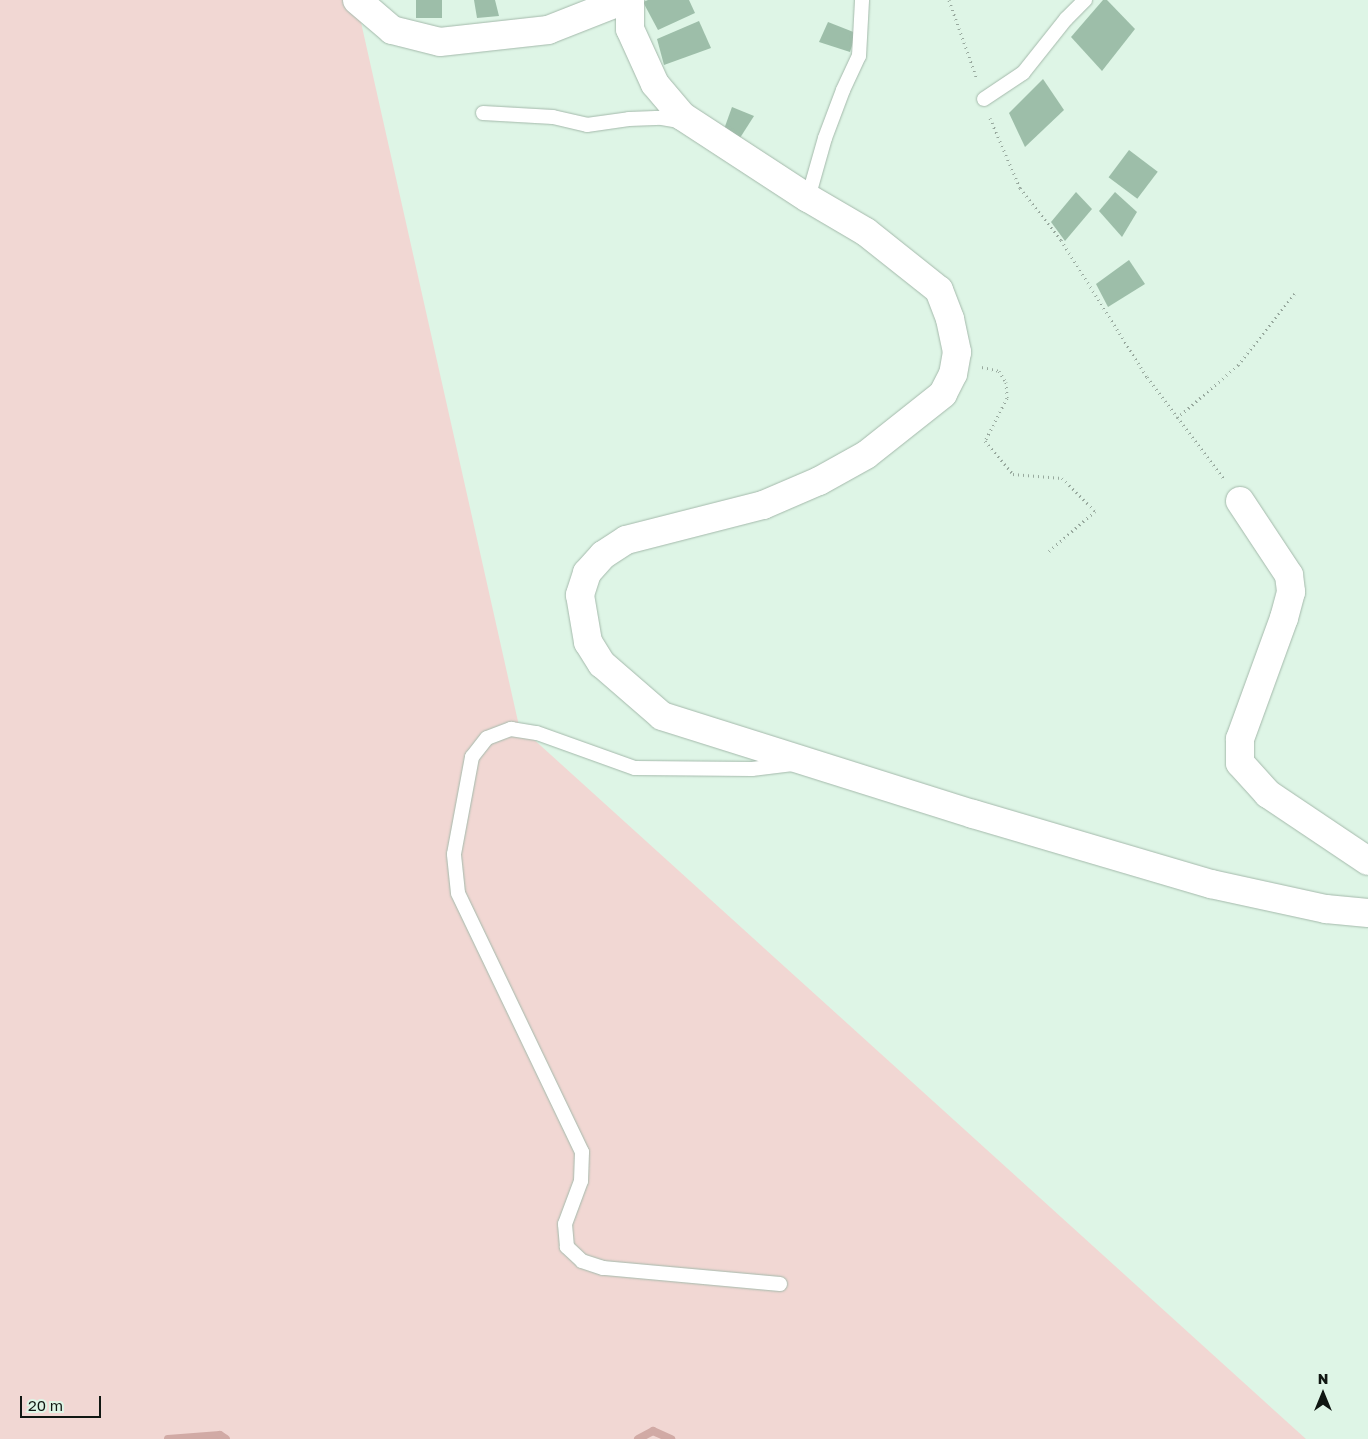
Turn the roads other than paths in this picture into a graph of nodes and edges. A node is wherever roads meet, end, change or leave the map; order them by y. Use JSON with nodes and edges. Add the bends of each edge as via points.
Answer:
{"nodes":[{"id":1,"x":357,"y":0,"type":"edge"},
{"id":2,"x":624,"y":0,"type":"edge"},
{"id":3,"x":630,"y":0,"type":"edge"},
{"id":4,"x":862,"y":0,"type":"edge"},
{"id":5,"x":1085,"y":0,"type":"edge"},
{"id":6,"x":984,"y":98,"type":"road end"},
{"id":7,"x":484,"y":113,"type":"dead end"},
{"id":8,"x":692,"y":123,"type":"junction"},
{"id":9,"x":808,"y":198,"type":"junction"},
{"id":10,"x":1240,"y":501,"type":"road end"},
{"id":11,"x":811,"y":762,"type":"junction"},
{"id":12,"x":1368,"y":861,"type":"edge"},
{"id":13,"x":1368,"y":913,"type":"edge"},
{"id":14,"x":780,"y":1284,"type":"dead end"}],
"edges":[{"from":1,"to":2,"type":"street","via":[[392,30],[440,42],[548,30]]},
{"from":3,"to":8,"type":"street","via":[[630,29],[655,84]]},
{"from":4,"to":9,"type":"lane","via":[[859,56],[825,138]]},
{"from":5,"to":6,"type":"lane","via":[[1023,73]]},
{"from":7,"to":8,"type":"lane","via":[[554,117],[587,124],[662,118]]},
{"from":8,"to":9,"type":"street"},
{"from":9,"to":11,"type":"street","via":[[866,232],[939,290],[957,352],[954,374],[943,394],[866,455],[819,481],[763,505],[626,540],[603,555],[587,573],[580,595],[588,642],[602,664],[662,716]]},
{"from":10,"to":12,"type":"street","via":[[1289,575],[1291,592],[1240,739],[1240,763],[1268,794]]},
{"from":11,"to":13,"type":"street","via":[[1211,884],[1326,909]]},
{"from":11,"to":14,"type":"lane","via":[[752,769],[635,768],[537,733],[511,729],[487,738],[472,757],[454,854],[458,894],[582,1152],[581,1181],[565,1224],[567,1247],[582,1261],[603,1268]]}]}
